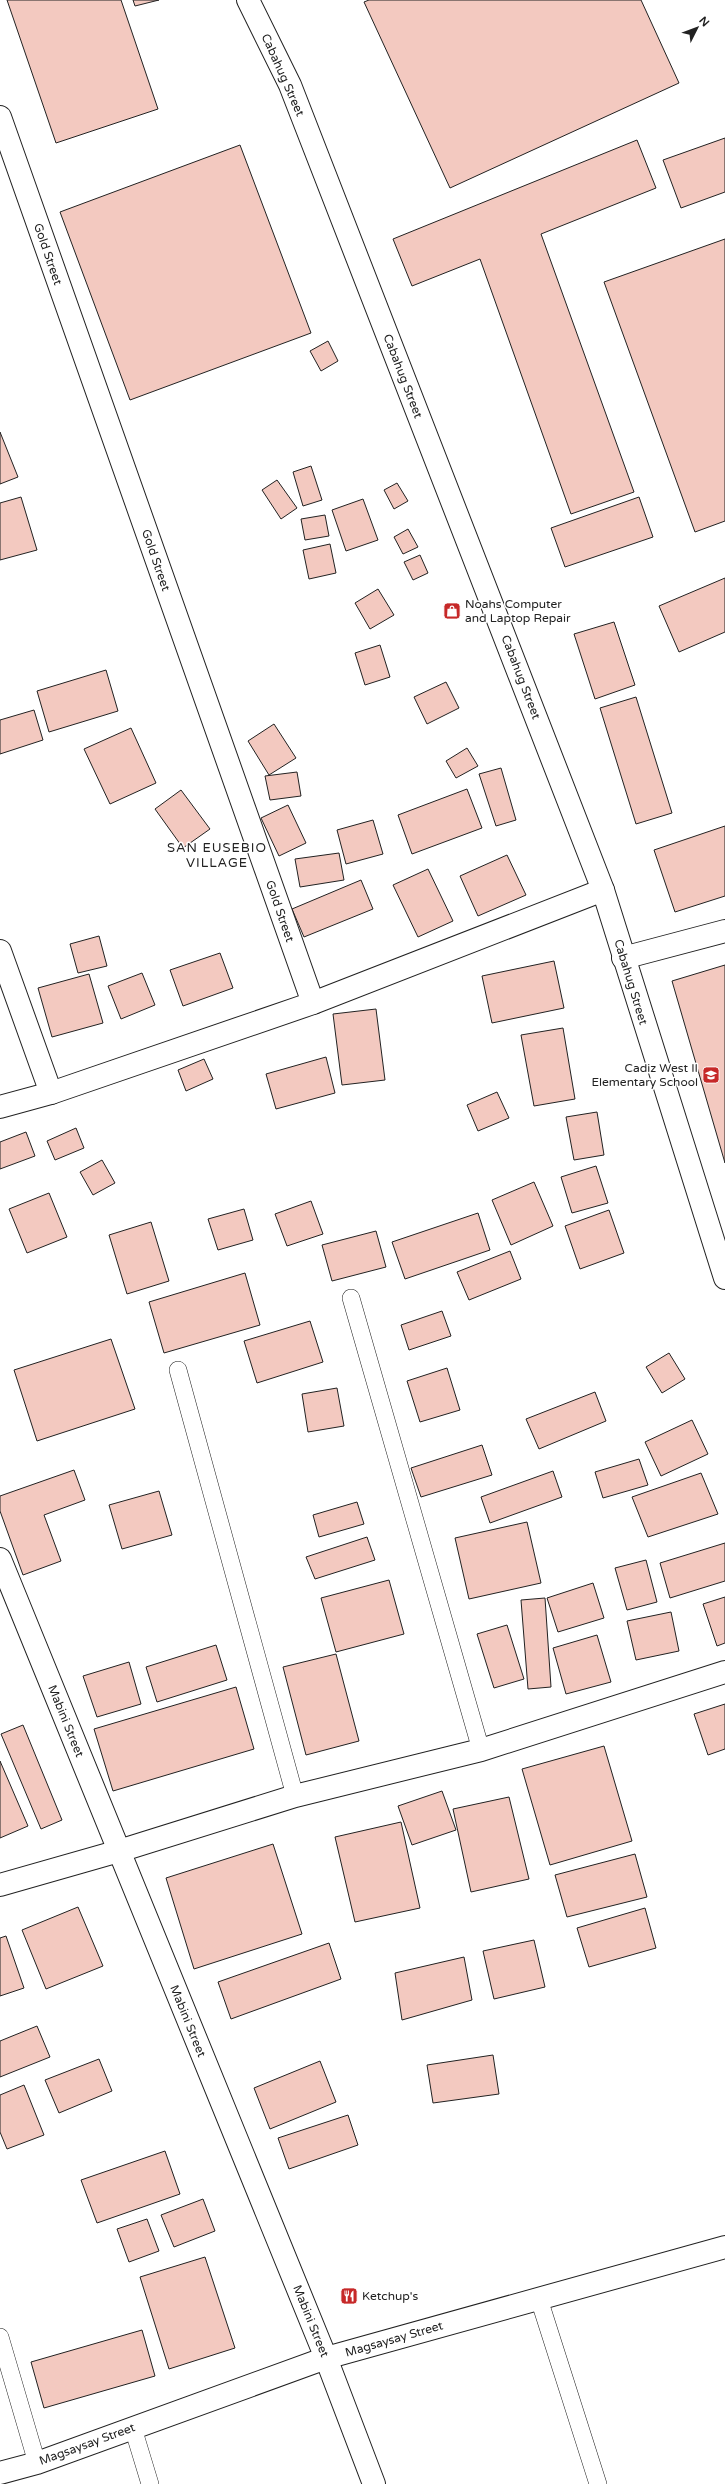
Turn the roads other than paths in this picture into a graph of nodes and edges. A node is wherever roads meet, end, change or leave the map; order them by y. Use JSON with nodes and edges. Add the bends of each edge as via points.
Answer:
{"nodes":[{"id":1,"x":248,"y":0,"type":"edge"},
{"id":2,"x":0,"y":117,"type":"edge"},
{"id":3,"x":603,"y":890,"type":"junction"},
{"id":4,"x":725,"y":931,"type":"edge"},
{"id":5,"x":0,"y":951,"type":"edge"},
{"id":6,"x":623,"y":958,"type":"junction"},
{"id":7,"x":313,"y":1003,"type":"junction"},
{"id":8,"x":51,"y":1093,"type":"junction"},
{"id":9,"x":0,"y":1107,"type":"edge"},
{"id":10,"x":725,"y":1278,"type":"edge"},
{"id":11,"x":351,"y":1298,"type":"dead end"},
{"id":12,"x":178,"y":1370,"type":"dead end"},
{"id":13,"x":0,"y":1559,"type":"edge"},
{"id":14,"x":725,"y":1672,"type":"edge"},
{"id":15,"x":481,"y":1750,"type":"junction"},
{"id":16,"x":295,"y":1796,"type":"junction"},
{"id":17,"x":119,"y":1851,"type":"junction"},
{"id":18,"x":0,"y":1885,"type":"edge"},
{"id":19,"x":725,"y":2247,"type":"edge"},
{"id":20,"x":539,"y":2299,"type":"junction"},
{"id":21,"x":0,"y":2337,"type":"edge"},
{"id":22,"x":326,"y":2358,"type":"junction"},
{"id":23,"x":133,"y":2428,"type":"junction"},
{"id":24,"x":37,"y":2463,"type":"junction"},
{"id":25,"x":0,"y":2473,"type":"edge"},
{"id":26,"x":150,"y":2484,"type":"edge"},
{"id":27,"x":374,"y":2484,"type":"edge"},
{"id":28,"x":598,"y":2484,"type":"edge"}],
"edges":[{"from":1,"to":3,"type":"street","name":"Cabahug Street","via":[[290,85]]},
{"from":2,"to":7,"type":"street","name":"Gold Street"},
{"from":3,"to":6,"type":"street","name":"Cabahug Street"},
{"from":3,"to":7,"type":"street"},
{"from":4,"to":6,"type":"street"},
{"from":5,"to":8,"type":"street"},
{"from":6,"to":10,"type":"street","name":"Cabahug Street"},
{"from":7,"to":8,"type":"street"},
{"from":8,"to":9,"type":"street"},
{"from":11,"to":15,"type":"lane"},
{"from":12,"to":16,"type":"lane"},
{"from":13,"to":17,"type":"street","name":"Mabini Street"},
{"from":14,"to":15,"type":"street"},
{"from":15,"to":16,"type":"street"},
{"from":16,"to":17,"type":"street"},
{"from":17,"to":18,"type":"street"},
{"from":17,"to":22,"type":"street","name":"Mabini Street"},
{"from":19,"to":20,"type":"street","name":"Magsaysay Street"},
{"from":20,"to":22,"type":"street","name":"Magsaysay Street"},
{"from":20,"to":28,"type":"lane"},
{"from":21,"to":24,"type":"lane"},
{"from":22,"to":23,"type":"street","name":"Magsaysay Street"},
{"from":22,"to":27,"type":"street","name":"Mabini Street"},
{"from":23,"to":24,"type":"street","name":"Magsaysay Street"},
{"from":23,"to":26,"type":"lane"},
{"from":24,"to":25,"type":"street","name":"Magsaysay Street"}]}
